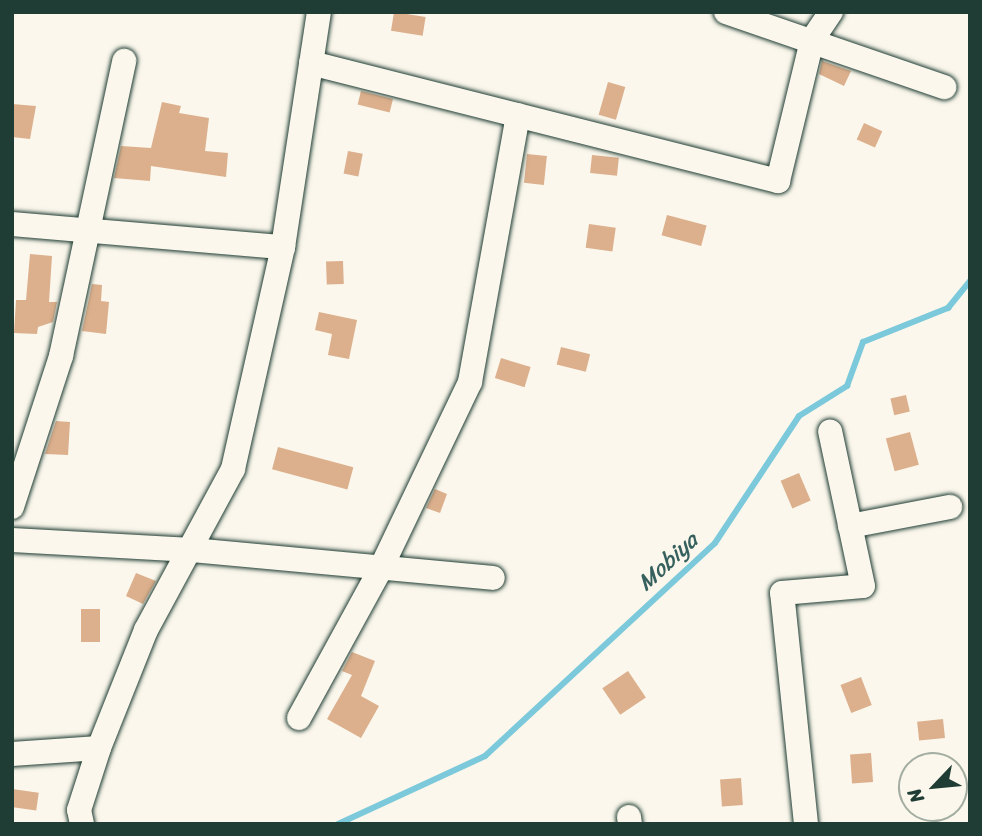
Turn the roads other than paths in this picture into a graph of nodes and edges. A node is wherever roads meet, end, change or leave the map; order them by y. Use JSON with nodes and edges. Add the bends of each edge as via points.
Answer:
{"nodes":[{"id":1,"x":319,"y":12,"type":"edge"},
{"id":2,"x":726,"y":12,"type":"edge"},
{"id":3,"x":831,"y":12,"type":"edge"},
{"id":4,"x":812,"y":40,"type":"junction"},
{"id":5,"x":124,"y":61,"type":"dead end"},
{"id":6,"x":311,"y":63,"type":"junction"},
{"id":7,"x":944,"y":87,"type":"dead end"},
{"id":8,"x":518,"y":115,"type":"junction"},
{"id":9,"x":12,"y":224,"type":"edge"},
{"id":10,"x":86,"y":230,"type":"junction"},
{"id":11,"x":283,"y":247,"type":"junction"},
{"id":12,"x":830,"y":431,"type":"dead end"},
{"id":13,"x":12,"y":507,"type":"edge"},
{"id":14,"x":950,"y":507,"type":"dead end"},
{"id":15,"x":850,"y":526,"type":"junction"},
{"id":16,"x":12,"y":540,"type":"edge"},
{"id":17,"x":192,"y":550,"type":"junction"},
{"id":18,"x":380,"y":568,"type":"junction"},
{"id":19,"x":493,"y":578,"type":"dead end"},
{"id":20,"x":299,"y":718,"type":"dead end"},
{"id":21,"x":99,"y":748,"type":"junction"},
{"id":22,"x":12,"y":754,"type":"edge"},
{"id":23,"x":82,"y":824,"type":"edge"},
{"id":24,"x":806,"y":824,"type":"edge"}],
"edges":[{"from":1,"to":6,"type":"street"},
{"from":2,"to":4,"type":"street"},
{"from":3,"to":4,"type":"street"},
{"from":4,"to":7,"type":"street"},
{"from":4,"to":8,"type":"street","via":[[778,181]]},
{"from":5,"to":10,"type":"street"},
{"from":6,"to":8,"type":"street"},
{"from":6,"to":11,"type":"street"},
{"from":8,"to":18,"type":"street","via":[[470,383]]},
{"from":9,"to":10,"type":"street"},
{"from":10,"to":11,"type":"street"},
{"from":10,"to":13,"type":"street","via":[[61,356]]},
{"from":11,"to":17,"type":"street","via":[[233,469]]},
{"from":12,"to":15,"type":"street"},
{"from":14,"to":15,"type":"street"},
{"from":15,"to":24,"type":"street","via":[[863,586],[782,593]]},
{"from":16,"to":17,"type":"street"},
{"from":17,"to":18,"type":"street"},
{"from":17,"to":21,"type":"street","via":[[145,630]]},
{"from":18,"to":19,"type":"street"},
{"from":18,"to":20,"type":"street"},
{"from":21,"to":22,"type":"street"},
{"from":21,"to":23,"type":"street","via":[[79,810]]}]}
